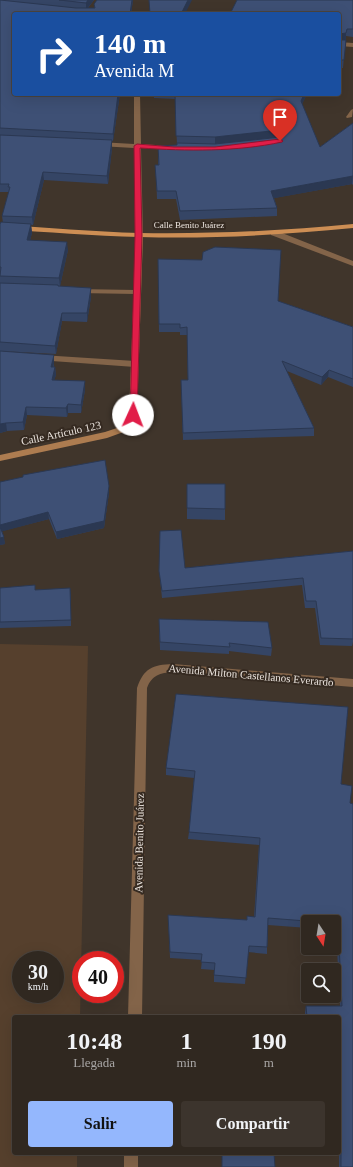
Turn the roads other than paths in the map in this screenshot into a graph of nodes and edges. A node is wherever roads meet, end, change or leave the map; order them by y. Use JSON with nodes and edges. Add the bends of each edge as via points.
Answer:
{"nodes":[{"id":1,"x":341,"y":44,"type":"edge"},
{"id":2,"x":353,"y":46,"type":"edge"},
{"id":3,"x":137,"y":96,"type":"edge"},
{"id":4,"x":94,"y":144,"type":"edge"},
{"id":5,"x":137,"y":146,"type":"junction"},
{"id":6,"x":180,"y":148,"type":"edge"},
{"id":7,"x":0,"y":226,"type":"edge"},
{"id":8,"x":353,"y":226,"type":"edge"},
{"id":9,"x":274,"y":233,"type":"junction"},
{"id":10,"x":139,"y":235,"type":"junction"},
{"id":11,"x":353,"y":264,"type":"edge"},
{"id":12,"x":72,"y":291,"type":"edge"},
{"id":13,"x":136,"y":292,"type":"junction"},
{"id":14,"x":32,"y":357,"type":"edge"},
{"id":15,"x":135,"y":364,"type":"junction"},
{"id":16,"x":0,"y":458,"type":"edge"},
{"id":17,"x":150,"y":672,"type":"joint"},
{"id":18,"x":353,"y":683,"type":"edge"},
{"id":19,"x":135,"y":1015,"type":"edge"},
{"id":20,"x":131,"y":1155,"type":"edge"},
{"id":21,"x":131,"y":1167,"type":"edge"}],
"edges":[{"from":1,"to":2,"type":"street"},
{"from":3,"to":5,"type":"street"},
{"from":4,"to":5,"type":"street"},
{"from":5,"to":6,"type":"street"},
{"from":5,"to":10,"type":"street"},
{"from":7,"to":10,"type":"main road","name":"Calle Benito Juárez"},
{"from":8,"to":9,"type":"main road","name":"Calle Benito Juárez"},
{"from":9,"to":10,"type":"main road","name":"Calle Benito Juárez"},
{"from":9,"to":11,"type":"street"},
{"from":10,"to":13,"type":"street"},
{"from":12,"to":13,"type":"street"},
{"from":13,"to":15,"type":"street"},
{"from":14,"to":15,"type":"street"},
{"from":15,"to":16,"type":"street","name":"Calle Artículo 123","via":[[133,415],[126,428],[107,435]]},
{"from":17,"to":18,"type":"street","name":"Avenida Milton Castellanos Everardo","via":[[161,668],[173,668]]},
{"from":17,"to":19,"type":"street","name":"Avenida Benito Juárez","via":[[142,688]]},
{"from":20,"to":21,"type":"street"}]}
